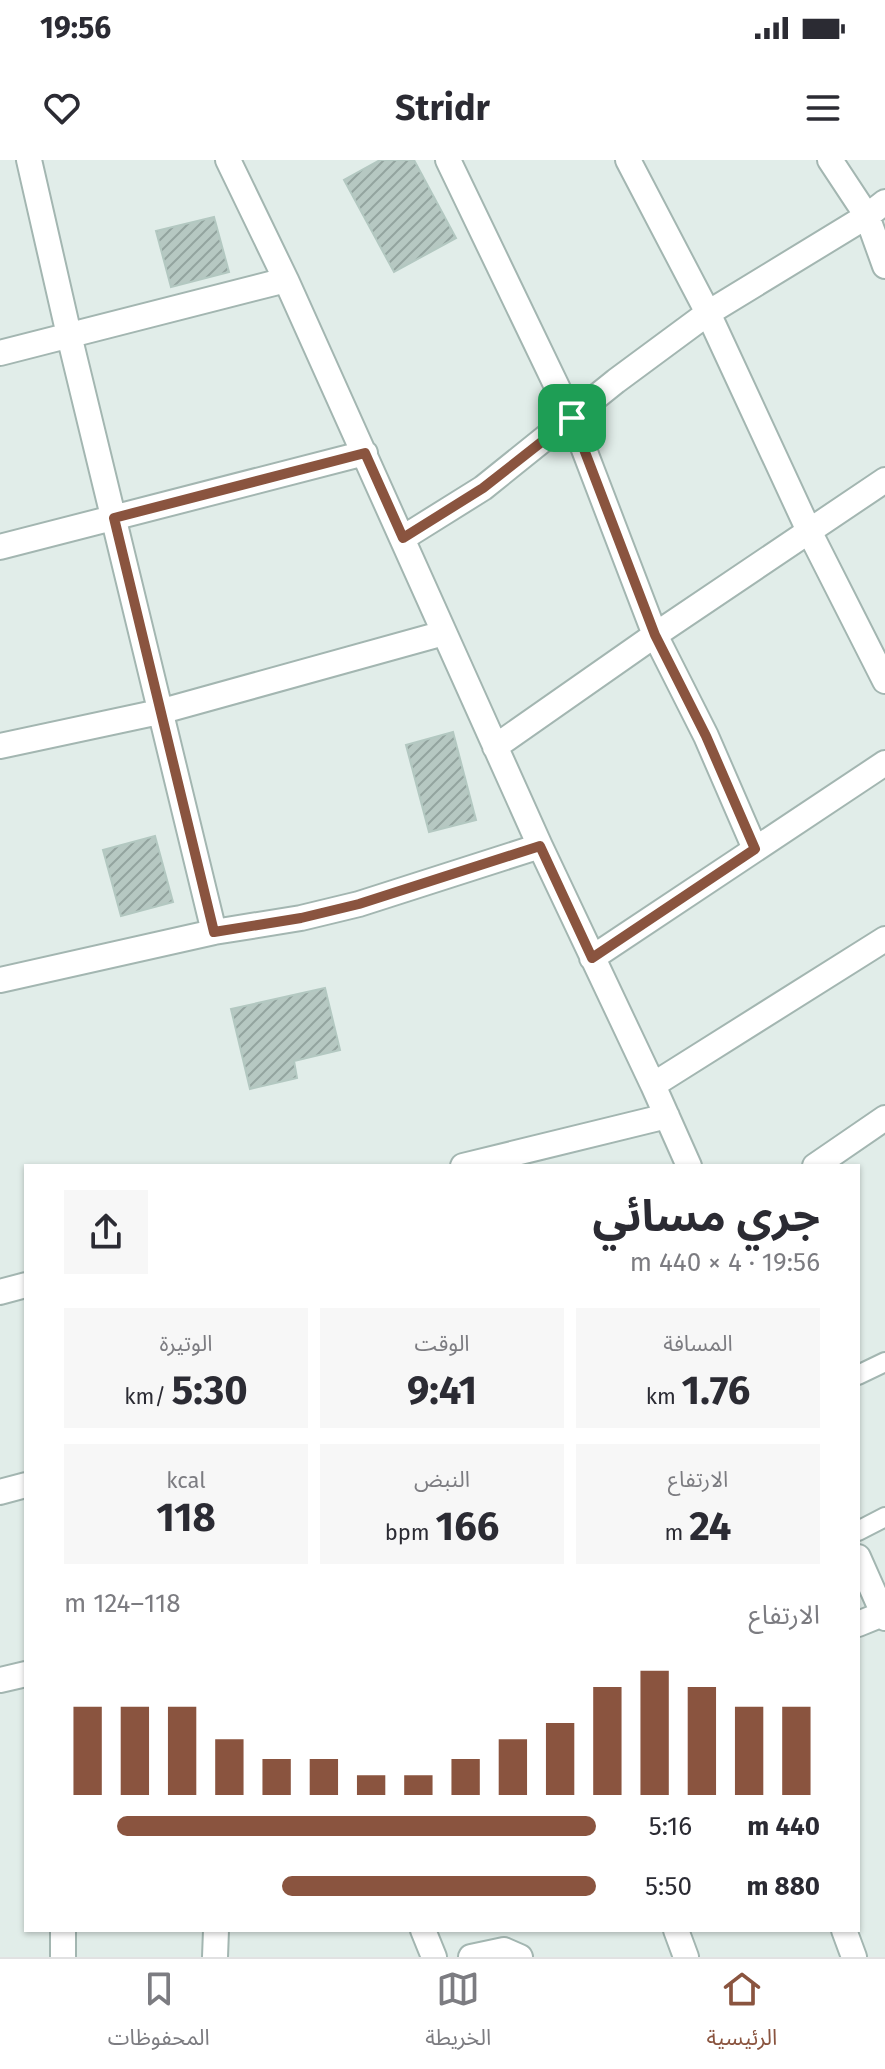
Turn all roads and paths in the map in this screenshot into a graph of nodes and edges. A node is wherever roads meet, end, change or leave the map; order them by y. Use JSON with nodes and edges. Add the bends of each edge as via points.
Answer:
{"nodes":[{"id":1,"x":29,"y":160,"type":"edge"},
{"id":2,"x":228,"y":160,"type":"edge"},
{"id":3,"x":448,"y":160,"type":"edge"},
{"id":4,"x":628,"y":160,"type":"edge"},
{"id":5,"x":830,"y":160,"type":"edge"},
{"id":6,"x":876,"y":209,"type":"edge"},
{"id":7,"x":885,"y":266,"type":"edge"},
{"id":8,"x":286,"y":280,"type":"junction"},
{"id":9,"x":708,"y":313,"type":"junction"},
{"id":10,"x":69,"y":335,"type":"junction"},
{"id":11,"x":0,"y":353,"type":"edge"},
{"id":12,"x":572,"y":418,"type":"junction"},
{"id":13,"x":365,"y":453,"type":"junction"},
{"id":14,"x":885,"y":480,"type":"edge"},
{"id":15,"x":114,"y":518,"type":"junction"},
{"id":16,"x":809,"y":531,"type":"junction"},
{"id":17,"x":403,"y":538,"type":"junction"},
{"id":18,"x":0,"y":547,"type":"edge"},
{"id":19,"x":444,"y":633,"type":"junction"},
{"id":20,"x":655,"y":635,"type":"junction"},
{"id":21,"x":885,"y":681,"type":"edge"},
{"id":22,"x":159,"y":712,"type":"junction"},
{"id":23,"x":0,"y":746,"type":"edge"},
{"id":24,"x":495,"y":747,"type":"junction"},
{"id":25,"x":885,"y":763,"type":"edge"},
{"id":26,"x":540,"y":846,"type":"junction"},
{"id":27,"x":755,"y":849,"type":"junction"},
{"id":28,"x":214,"y":932,"type":"junction"},
{"id":29,"x":885,"y":939,"type":"edge"},
{"id":30,"x":592,"y":958,"type":"junction"},
{"id":31,"x":0,"y":980,"type":"edge"},
{"id":32,"x":653,"y":1085,"type":"junction"},
{"id":33,"x":667,"y":1116,"type":"junction"},
{"id":34,"x":885,"y":1118,"type":"edge"},
{"id":35,"x":527,"y":1158,"type":"edge"},
{"id":36,"x":479,"y":1164,"type":"edge"},
{"id":37,"x":688,"y":1164,"type":"edge"},
{"id":38,"x":818,"y":1164,"type":"edge"},
{"id":39,"x":24,"y":1286,"type":"edge"},
{"id":40,"x":0,"y":1292,"type":"edge"},
{"id":41,"x":885,"y":1362,"type":"edge"},
{"id":42,"x":860,"y":1374,"type":"edge"},
{"id":43,"x":24,"y":1486,"type":"edge"},
{"id":44,"x":0,"y":1492,"type":"edge"},
{"id":45,"x":885,"y":1517,"type":"edge"},
{"id":46,"x":860,"y":1530,"type":"edge"},
{"id":47,"x":860,"y":1562,"type":"edge"},
{"id":48,"x":884,"y":1616,"type":"edge"},
{"id":49,"x":860,"y":1623,"type":"edge"},
{"id":50,"x":24,"y":1674,"type":"edge"},
{"id":51,"x":0,"y":1680,"type":"edge"},
{"id":52,"x":63,"y":1932,"type":"edge"},
{"id":53,"x":216,"y":1932,"type":"edge"},
{"id":54,"x":424,"y":1932,"type":"edge"},
{"id":55,"x":677,"y":1932,"type":"edge"},
{"id":56,"x":845,"y":1932,"type":"edge"},
{"id":57,"x":63,"y":1957,"type":"edge"},
{"id":58,"x":215,"y":1957,"type":"edge"},
{"id":59,"x":434,"y":1957,"type":"edge"},
{"id":60,"x":471,"y":1957,"type":"edge"},
{"id":61,"x":520,"y":1957,"type":"edge"},
{"id":62,"x":686,"y":1957,"type":"edge"},
{"id":63,"x":854,"y":1957,"type":"edge"}],
"edges":[{"from":1,"to":10,"type":"street"},
{"from":2,"to":8,"type":"street"},
{"from":3,"to":12,"type":"street"},
{"from":4,"to":9,"type":"street"},
{"from":5,"to":6,"type":"street"},
{"from":6,"to":7,"type":"street"},
{"from":6,"to":9,"type":"street"},
{"from":8,"to":10,"type":"street"},
{"from":8,"to":13,"type":"street"},
{"from":9,"to":12,"type":"street"},
{"from":9,"to":16,"type":"street"},
{"from":10,"to":11,"type":"street"},
{"from":10,"to":15,"type":"street"},
{"from":12,"to":17,"type":"street","via":[[483,488]]},
{"from":12,"to":20,"type":"street"},
{"from":13,"to":15,"type":"street"},
{"from":13,"to":17,"type":"street"},
{"from":14,"to":16,"type":"street"},
{"from":15,"to":18,"type":"street"},
{"from":15,"to":22,"type":"street"},
{"from":16,"to":20,"type":"street"},
{"from":16,"to":21,"type":"street"},
{"from":17,"to":19,"type":"street"},
{"from":19,"to":22,"type":"street"},
{"from":19,"to":24,"type":"street"},
{"from":20,"to":24,"type":"street"},
{"from":20,"to":27,"type":"street"},
{"from":22,"to":23,"type":"street"},
{"from":22,"to":28,"type":"street"},
{"from":24,"to":26,"type":"street"},
{"from":25,"to":27,"type":"street"},
{"from":26,"to":28,"type":"street","via":[[359,904]]},
{"from":26,"to":30,"type":"street"},
{"from":27,"to":30,"type":"street"},
{"from":28,"to":31,"type":"street"},
{"from":29,"to":32,"type":"street"},
{"from":30,"to":32,"type":"street"},
{"from":32,"to":33,"type":"street"},
{"from":33,"to":35,"type":"street"},
{"from":33,"to":37,"type":"street"},
{"from":34,"to":38,"type":"street"},
{"from":35,"to":36,"type":"street"},
{"from":39,"to":40,"type":"street"},
{"from":41,"to":42,"type":"lane"},
{"from":43,"to":44,"type":"street"},
{"from":45,"to":46,"type":"lane"},
{"from":47,"to":48,"type":"street"},
{"from":48,"to":49,"type":"street"},
{"from":50,"to":51,"type":"street"},
{"from":52,"to":57,"type":"street"},
{"from":53,"to":58,"type":"street"},
{"from":54,"to":59,"type":"street"},
{"from":55,"to":62,"type":"street"},
{"from":56,"to":63,"type":"street"},
{"from":60,"to":61,"type":"street","via":[[504,1950]]}]}
